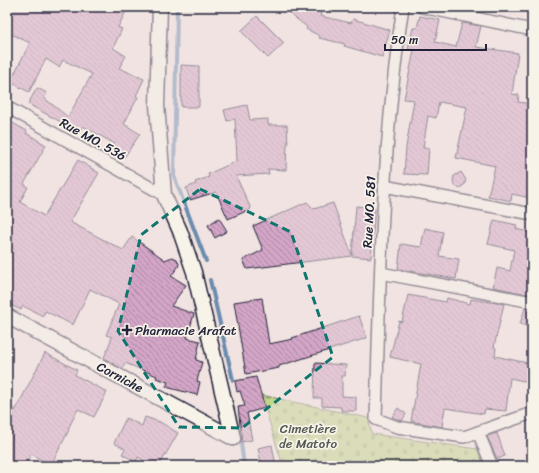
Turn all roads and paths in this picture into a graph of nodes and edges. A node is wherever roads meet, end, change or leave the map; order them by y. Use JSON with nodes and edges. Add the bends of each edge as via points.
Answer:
{"nodes":[{"id":1,"x":160,"y":7,"type":"edge"},
{"id":2,"x":403,"y":7,"type":"edge"},
{"id":3,"x":422,"y":7,"type":"edge"},
{"id":4,"x":532,"y":30,"type":"edge"},
{"id":5,"x":7,"y":107,"type":"edge"},
{"id":6,"x":384,"y":186,"type":"junction"},
{"id":7,"x":164,"y":195,"type":"junction"},
{"id":8,"x":532,"y":214,"type":"edge"},
{"id":9,"x":381,"y":272,"type":"junction"},
{"id":10,"x":532,"y":302,"type":"edge"},
{"id":11,"x":7,"y":316,"type":"edge"},
{"id":12,"x":532,"y":413,"type":"edge"},
{"id":13,"x":478,"y":432,"type":"junction"},
{"id":14,"x":492,"y":466,"type":"edge"}],
"edges":[{"from":1,"to":7,"type":"street","via":[[157,105]]},
{"from":2,"to":6,"type":"street","name":"Rue MO. 581","via":[[395,58]]},
{"from":3,"to":4,"type":"street"},
{"from":5,"to":7,"type":"street","name":"Rue MO. 536"},
{"from":6,"to":8,"type":"street"},
{"from":6,"to":9,"type":"street","name":"Rue MO. 581"},
{"from":7,"to":11,"type":"street","name":"Corniche","via":[[194,272],[233,438]]},
{"from":9,"to":10,"type":"street"},
{"from":9,"to":13,"type":"street","name":"Rue MO. 581","via":[[376,419],[397,427],[464,437]]},
{"from":12,"to":13,"type":"street"},
{"from":13,"to":14,"type":"street"}]}
